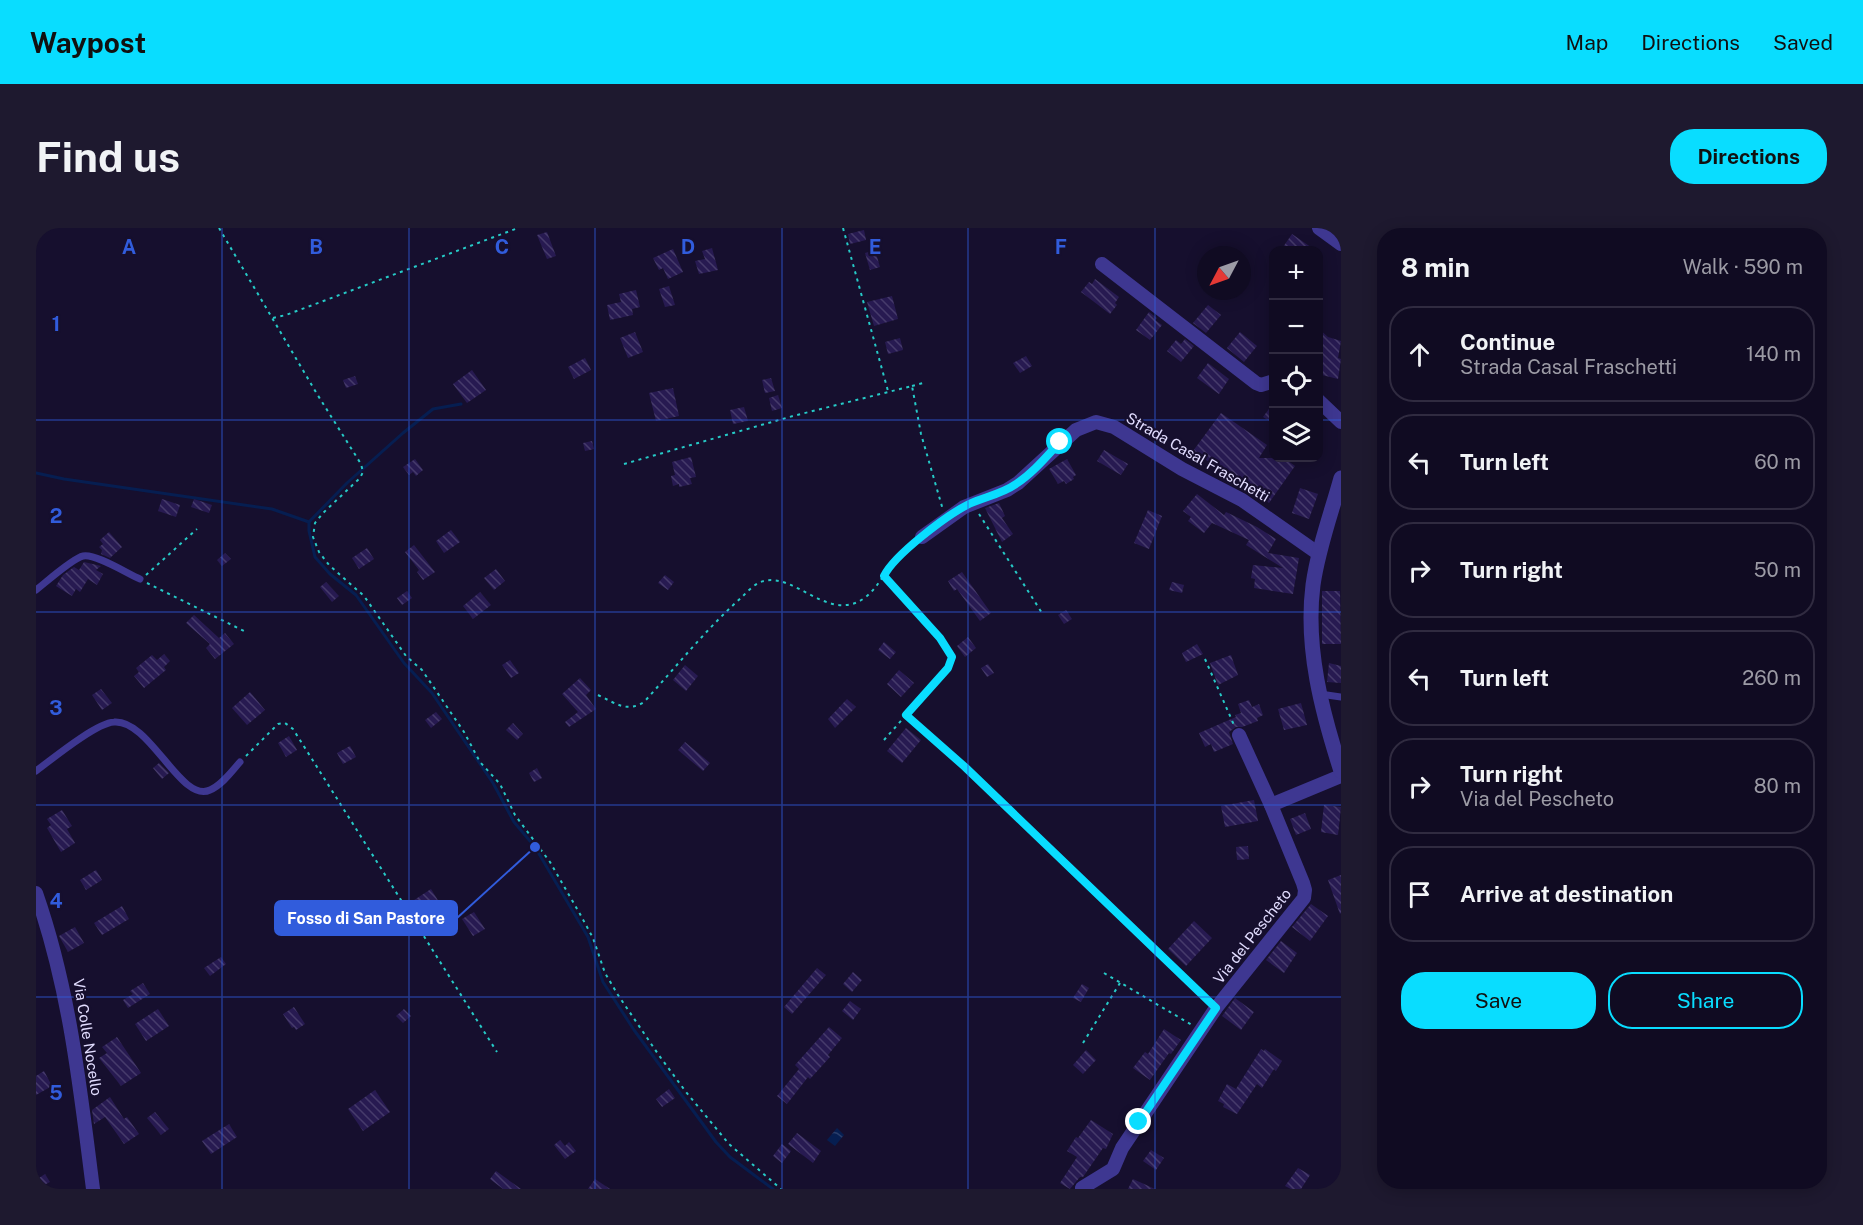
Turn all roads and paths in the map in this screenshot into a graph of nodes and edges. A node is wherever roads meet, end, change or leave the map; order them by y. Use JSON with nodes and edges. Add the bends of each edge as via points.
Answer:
{"nodes":[{"id":1,"x":219,"y":228,"type":"edge"},
{"id":2,"x":518,"y":228,"type":"edge"},
{"id":3,"x":843,"y":228,"type":"edge"},
{"id":4,"x":1319,"y":228,"type":"edge"},
{"id":5,"x":1341,"y":244,"type":"edge"},
{"id":6,"x":1102,"y":264,"type":"dead end"},
{"id":7,"x":272,"y":318,"type":"junction"},
{"id":8,"x":923,"y":383,"type":"dead end"},
{"id":9,"x":1269,"y":383,"type":"edge"},
{"id":10,"x":912,"y":386,"type":"junction"},
{"id":11,"x":888,"y":391,"type":"junction"},
{"id":12,"x":1323,"y":405,"type":"edge"},
{"id":13,"x":1341,"y":422,"type":"edge"},
{"id":14,"x":624,"y":464,"type":"dead end"},
{"id":15,"x":1341,"y":478,"type":"edge"},
{"id":16,"x":973,"y":503,"type":"junction"},
{"id":17,"x":949,"y":517,"type":"junction"},
{"id":18,"x":197,"y":529,"type":"dead end"},
{"id":19,"x":922,"y":537,"type":"joint"},
{"id":20,"x":1319,"y":554,"type":"junction"},
{"id":21,"x":884,"y":576,"type":"junction"},
{"id":22,"x":140,"y":579,"type":"junction"},
{"id":23,"x":36,"y":590,"type":"edge"},
{"id":24,"x":1042,"y":613,"type":"dead end"},
{"id":25,"x":246,"y":632,"type":"dead end"},
{"id":26,"x":1205,"y":659,"type":"dead end"},
{"id":27,"x":1320,"y":694,"type":"junction"},
{"id":28,"x":598,"y":696,"type":"dead end"},
{"id":29,"x":1341,"y":697,"type":"edge"},
{"id":30,"x":906,"y":715,"type":"junction"},
{"id":31,"x":1239,"y":735,"type":"joint"},
{"id":32,"x":884,"y":740,"type":"dead end"},
{"id":33,"x":240,"y":762,"type":"joint"},
{"id":34,"x":36,"y":771,"type":"edge"},
{"id":35,"x":1341,"y":774,"type":"edge"},
{"id":36,"x":1271,"y":805,"type":"junction"},
{"id":37,"x":36,"y":893,"type":"edge"},
{"id":38,"x":1104,"y":973,"type":"dead end"},
{"id":39,"x":1120,"y":983,"type":"junction"},
{"id":40,"x":1216,"y":1008,"type":"junction"},
{"id":41,"x":1201,"y":1030,"type":"junction"},
{"id":42,"x":1083,"y":1043,"type":"dead end"},
{"id":43,"x":497,"y":1052,"type":"dead end"},
{"id":44,"x":1082,"y":1188,"type":"edge"},
{"id":45,"x":93,"y":1189,"type":"edge"},
{"id":46,"x":781,"y":1189,"type":"edge"}],
"edges":[{"from":1,"to":7,"type":"path"},
{"from":2,"to":7,"type":"path"},
{"from":3,"to":11,"type":"path"},
{"from":4,"to":5,"type":"street"},
{"from":6,"to":9,"type":"street","via":[[1251,380],[1261,385]]},
{"from":7,"to":46,"type":"path","via":[[363,472],[315,524],[313,537],[319,552],[364,596],[406,656],[422,670],[480,762],[500,784],[515,815],[550,862],[594,938],[605,974],[658,1054],[729,1144]]},
{"from":8,"to":10,"type":"path"},
{"from":10,"to":11,"type":"path"},
{"from":10,"to":17,"type":"path","via":[[939,502]]},
{"from":11,"to":14,"type":"path"},
{"from":12,"to":13,"type":"street"},
{"from":15,"to":20,"type":"street"},
{"from":16,"to":17,"type":"street","name":"Strada Casal Fraschetti"},
{"from":16,"to":20,"type":"street","name":"Strada Casal Fraschetti","via":[[1014,486],[1071,433],[1101,422],[1242,500]]},
{"from":16,"to":24,"type":"path"},
{"from":17,"to":19,"type":"street","name":"Strada Casal Fraschetti"},
{"from":18,"to":22,"type":"path"},
{"from":19,"to":21,"type":"path"},
{"from":20,"to":27,"type":"street","via":[[1311,618]]},
{"from":21,"to":28,"type":"path","via":[[866,597],[842,606],[779,582],[760,582],[705,632],[645,702],[636,708]]},
{"from":21,"to":30,"type":"path","via":[[940,638],[952,657],[948,668]]},
{"from":22,"to":23,"type":"lane","via":[[85,555]]},
{"from":22,"to":25,"type":"path"},
{"from":26,"to":31,"type":"path"},
{"from":27,"to":29,"type":"lane"},
{"from":27,"to":35,"type":"street"},
{"from":30,"to":32,"type":"path"},
{"from":30,"to":40,"type":"path"},
{"from":31,"to":36,"type":"street","name":"Via del Pescheto"},
{"from":33,"to":34,"type":"lane","via":[[211,790],[198,791],[186,784],[139,732],[117,721],[99,727]]},
{"from":33,"to":43,"type":"path","via":[[275,726],[285,723],[291,727]]},
{"from":35,"to":36,"type":"street"},
{"from":36,"to":40,"type":"street","name":"Via del Pescheto","via":[[1305,896]]},
{"from":37,"to":45,"type":"street","name":"Via Colle Nocello","via":[[62,979]]},
{"from":38,"to":39,"type":"path"},
{"from":39,"to":41,"type":"path"},
{"from":39,"to":42,"type":"path"},
{"from":40,"to":41,"type":"street","name":"Via del Pescheto"},
{"from":41,"to":44,"type":"street","name":"Via del Pescheto","via":[[1122,1148],[1115,1167]]}]}
